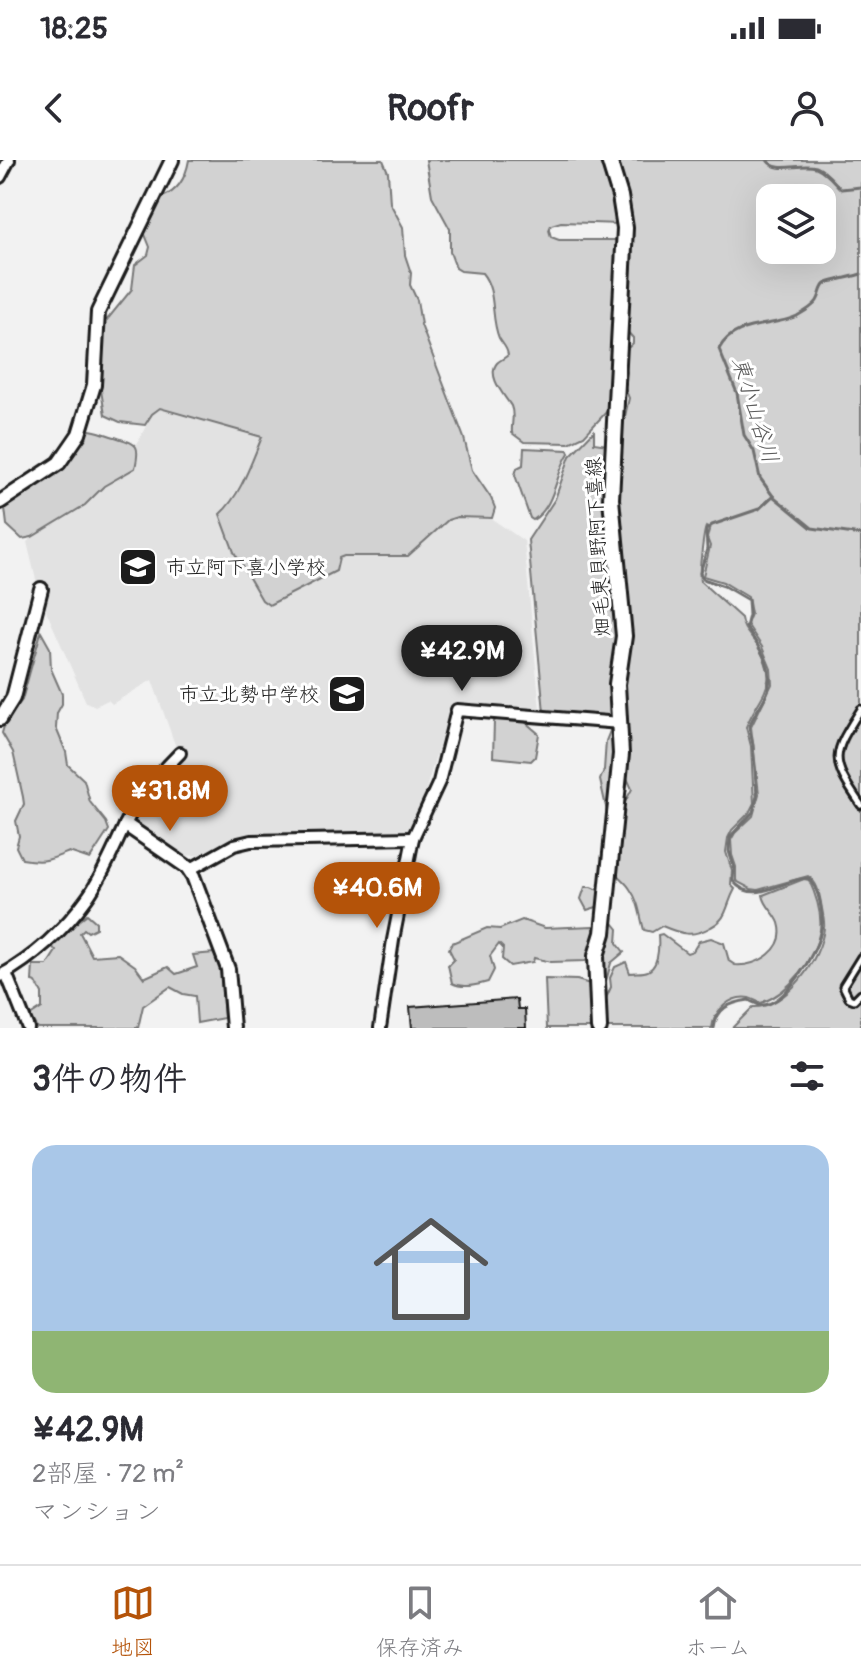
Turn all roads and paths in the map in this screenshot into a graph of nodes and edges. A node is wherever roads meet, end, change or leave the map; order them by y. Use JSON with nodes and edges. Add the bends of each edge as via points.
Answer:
{"nodes":[{"id":1,"x":9,"y":160,"type":"edge"},
{"id":2,"x":172,"y":160,"type":"edge"},
{"id":3,"x":609,"y":160,"type":"edge"},
{"id":4,"x":0,"y":177,"type":"edge"},
{"id":5,"x":0,"y":502,"type":"edge"},
{"id":6,"x":41,"y":589,"type":"dead end"},
{"id":7,"x":861,"y":709,"type":"edge"},
{"id":8,"x":0,"y":719,"type":"edge"},
{"id":9,"x":620,"y":723,"type":"junction"},
{"id":10,"x":180,"y":753,"type":"dead end"},
{"id":11,"x":861,"y":805,"type":"edge"},
{"id":12,"x":126,"y":825,"type":"junction"},
{"id":13,"x":413,"y":838,"type":"junction"},
{"id":14,"x":189,"y":870,"type":"junction"},
{"id":15,"x":861,"y":957,"type":"edge"},
{"id":16,"x":3,"y":974,"type":"edge"},
{"id":17,"x":861,"y":993,"type":"edge"},
{"id":18,"x":28,"y":1028,"type":"edge"},
{"id":19,"x":233,"y":1028,"type":"edge"},
{"id":20,"x":380,"y":1028,"type":"edge"},
{"id":21,"x":599,"y":1028,"type":"edge"}],
"edges":[{"from":1,"to":4,"type":"street"},
{"from":2,"to":5,"type":"street","via":[[98,312],[94,385],[79,434],[59,463]]},
{"from":3,"to":9,"type":"main road","name":"畑毛東貝野阿下喜線","via":[[625,228],[611,499],[624,636],[617,684]]},
{"from":6,"to":8,"type":"street","via":[[13,698]]},
{"from":7,"to":11,"type":"lane","via":[[844,733],[837,762],[843,781]]},
{"from":9,"to":13,"type":"street","via":[[457,710],[439,782]]},
{"from":9,"to":21,"type":"main road","name":"畑毛東貝野阿下喜線","via":[[619,795],[596,956]]},
{"from":10,"to":12,"type":"street"},
{"from":12,"to":14,"type":"street"},
{"from":12,"to":16,"type":"street","via":[[87,898],[61,928]]},
{"from":13,"to":14,"type":"street","via":[[251,841]]},
{"from":13,"to":20,"type":"street"},
{"from":14,"to":19,"type":"street","via":[[228,969]]},
{"from":15,"to":17,"type":"lane","via":[[843,986],[854,1000]]},
{"from":16,"to":18,"type":"street"}]}
